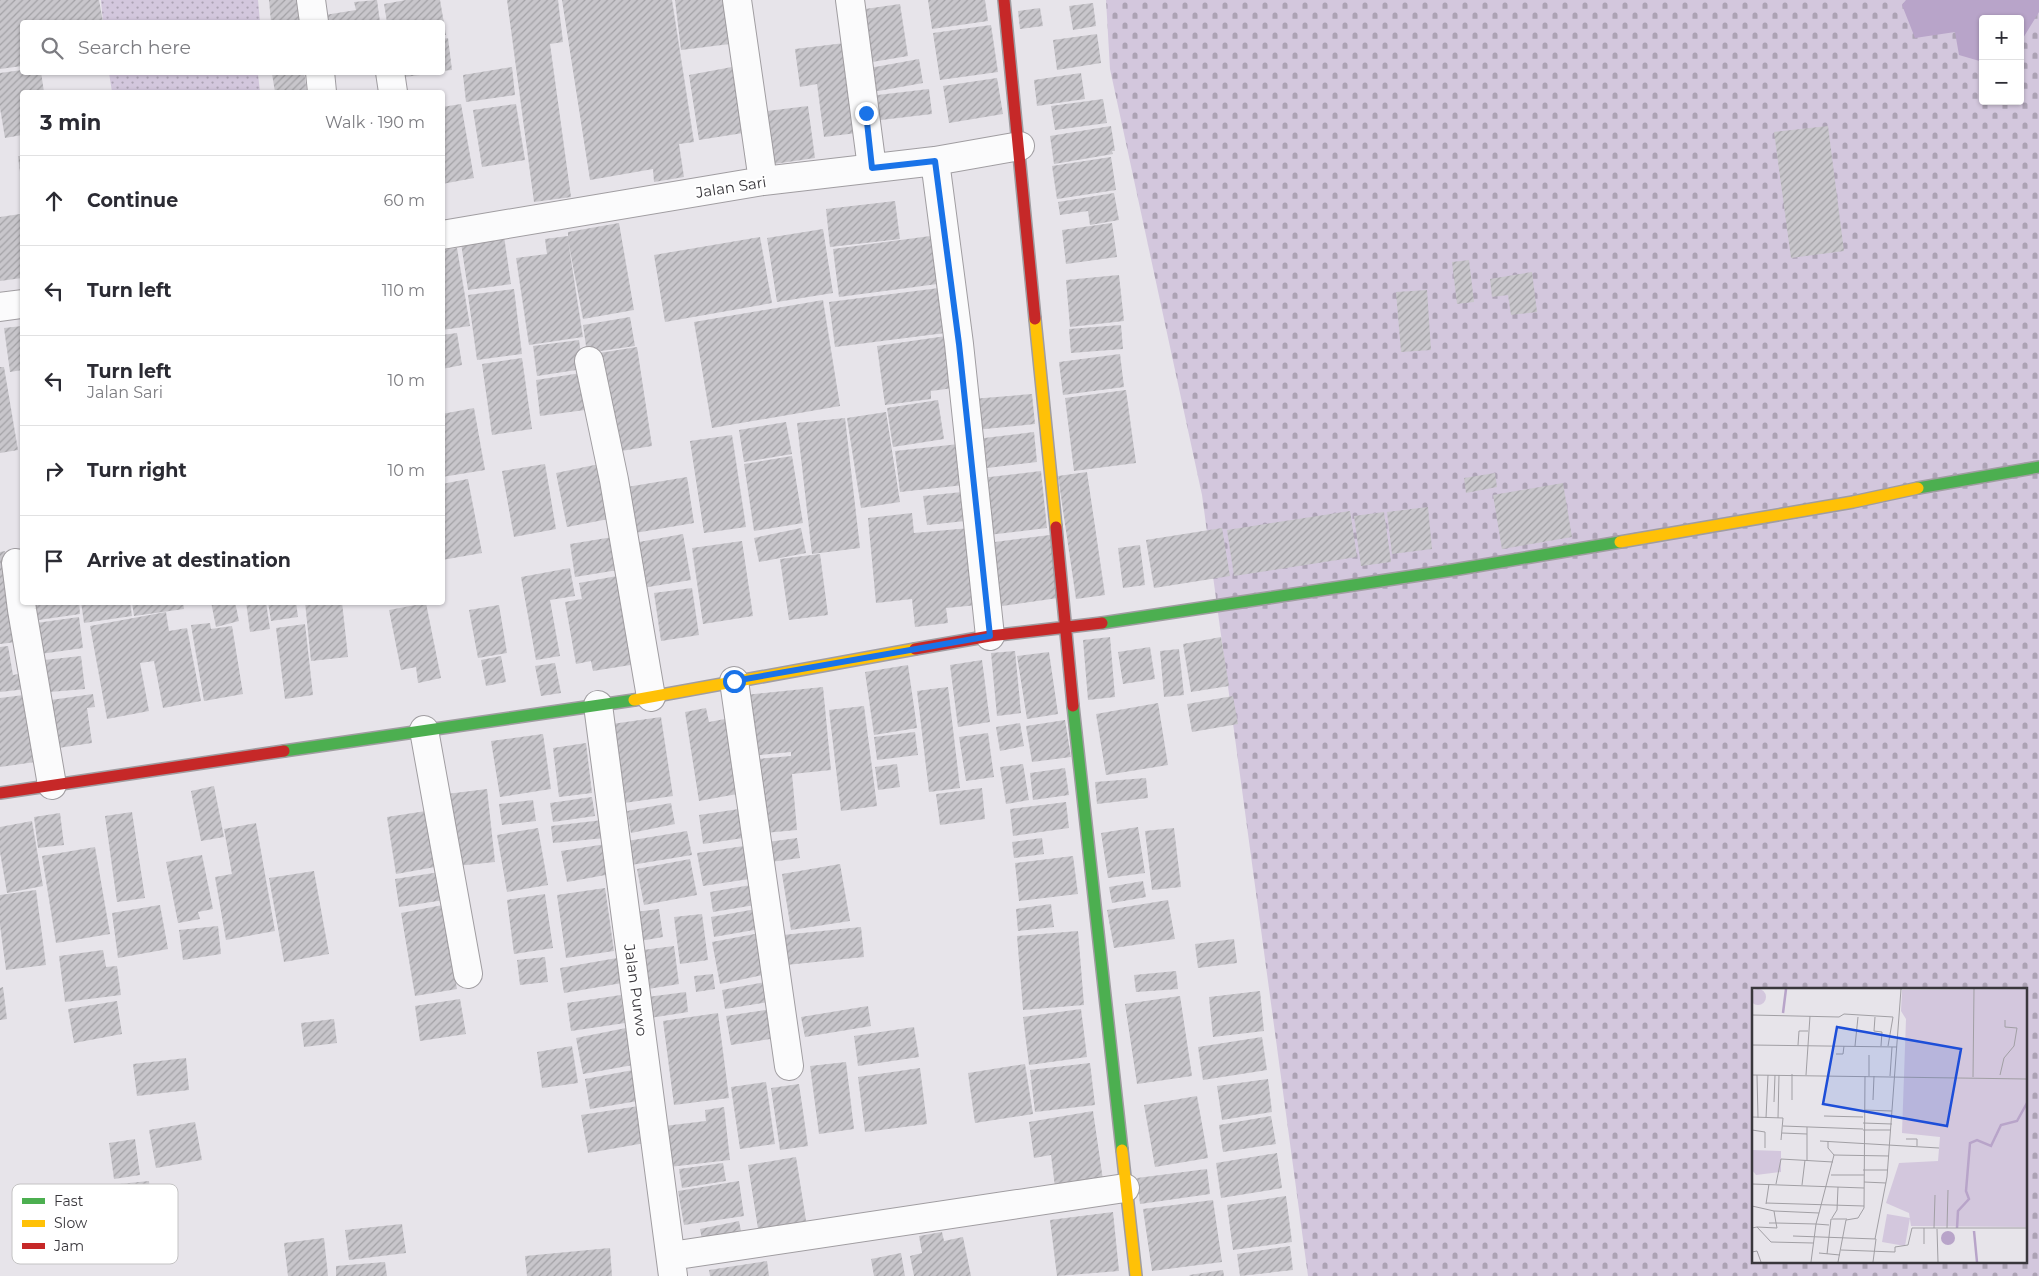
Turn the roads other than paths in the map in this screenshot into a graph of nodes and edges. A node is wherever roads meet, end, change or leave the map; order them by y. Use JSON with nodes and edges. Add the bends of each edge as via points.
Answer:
{"nodes":[{"id":1,"x":311,"y":0,"type":"edge"},
{"id":2,"x":737,"y":0,"type":"edge"},
{"id":3,"x":850,"y":0,"type":"edge"},
{"id":4,"x":1004,"y":0,"type":"edge"},
{"id":5,"x":314,"y":20,"type":"edge"},
{"id":6,"x":320,"y":75,"type":"edge"},
{"id":7,"x":391,"y":75,"type":"edge"},
{"id":8,"x":322,"y":90,"type":"edge"},
{"id":9,"x":394,"y":90,"type":"edge"},
{"id":10,"x":1020,"y":146,"type":"junction"},
{"id":11,"x":935,"y":161,"type":"junction"},
{"id":12,"x":872,"y":168,"type":"junction"},
{"id":13,"x":763,"y":182,"type":"junction"},
{"id":14,"x":445,"y":235,"type":"edge"},
{"id":15,"x":20,"y":304,"type":"edge"},
{"id":16,"x":0,"y":307,"type":"edge"},
{"id":17,"x":589,"y":360,"type":"dead end"},
{"id":18,"x":2039,"y":467,"type":"edge"},
{"id":19,"x":16,"y":563,"type":"dead end"},
{"id":20,"x":20,"y":594,"type":"edge"},
{"id":21,"x":21,"y":605,"type":"edge"},
{"id":22,"x":1066,"y":627,"type":"junction"},
{"id":23,"x":990,"y":636,"type":"junction"},
{"id":24,"x":734,"y":681,"type":"junction"},
{"id":25,"x":651,"y":697,"type":"junction"},
{"id":26,"x":598,"y":705,"type":"junction"},
{"id":27,"x":424,"y":730,"type":"junction"},
{"id":28,"x":52,"y":785,"type":"junction"},
{"id":29,"x":0,"y":793,"type":"edge"},
{"id":30,"x":468,"y":974,"type":"dead end"},
{"id":31,"x":788,"y":1066,"type":"dead end"},
{"id":32,"x":1125,"y":1188,"type":"junction"},
{"id":33,"x":672,"y":1266,"type":"edge"},
{"id":34,"x":1136,"y":1276,"type":"edge"}],
"edges":[{"from":1,"to":5,"type":"street"},
{"from":2,"to":13,"type":"street"},
{"from":3,"to":12,"type":"street"},
{"from":4,"to":10,"type":"street"},
{"from":6,"to":8,"type":"street"},
{"from":7,"to":9,"type":"street"},
{"from":10,"to":11,"type":"street","name":"Jalan Sari"},
{"from":10,"to":22,"type":"street","via":[[1047,456]]},
{"from":11,"to":12,"type":"street","name":"Jalan Sari"},
{"from":11,"to":23,"type":"street","via":[[959,344]]},
{"from":12,"to":13,"type":"street","name":"Jalan Sari"},
{"from":13,"to":14,"type":"street","name":"Jalan Sari"},
{"from":15,"to":16,"type":"street"},
{"from":17,"to":25,"type":"street","via":[[614,480]]},
{"from":18,"to":22,"type":"street","via":[[1843,504],[1452,570]]},
{"from":19,"to":20,"type":"street"},
{"from":21,"to":28,"type":"street"},
{"from":22,"to":23,"type":"street"},
{"from":22,"to":32,"type":"street"},
{"from":23,"to":24,"type":"street"},
{"from":24,"to":25,"type":"street"},
{"from":24,"to":31,"type":"street"},
{"from":25,"to":26,"type":"street"},
{"from":26,"to":27,"type":"street"},
{"from":26,"to":33,"type":"street","name":"Jalan Purwo"},
{"from":27,"to":28,"type":"street"},
{"from":27,"to":30,"type":"street"},
{"from":28,"to":29,"type":"street"},
{"from":32,"to":33,"type":"street"},
{"from":32,"to":34,"type":"street"}]}
